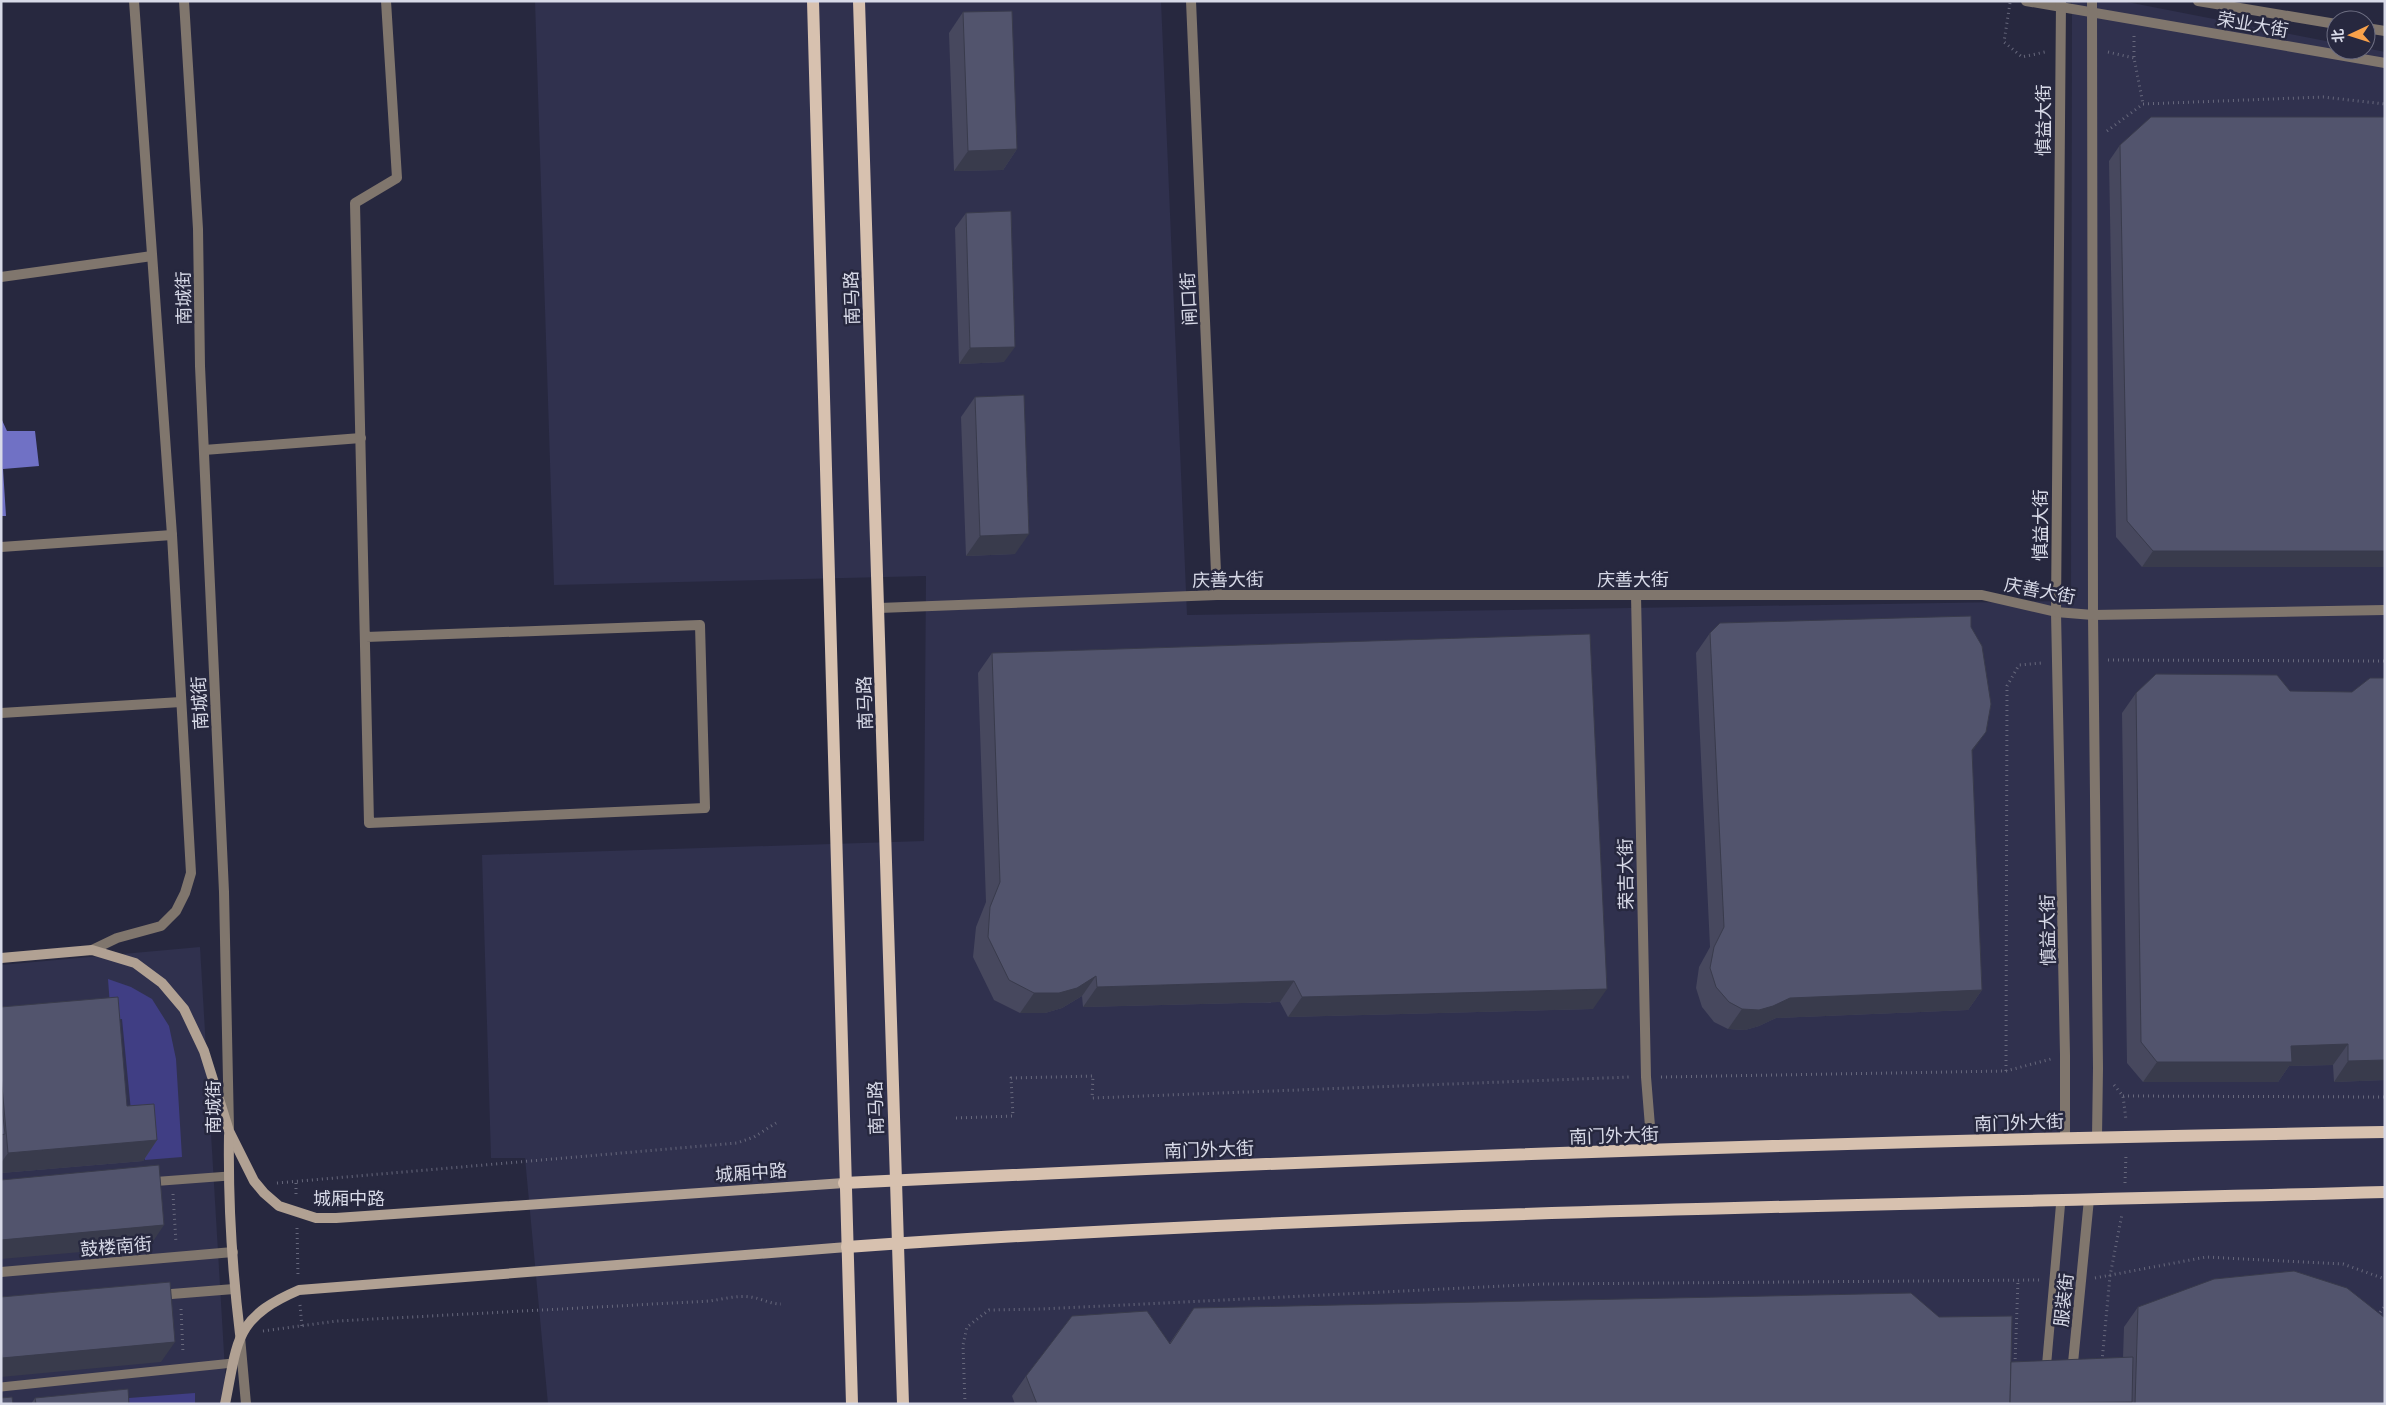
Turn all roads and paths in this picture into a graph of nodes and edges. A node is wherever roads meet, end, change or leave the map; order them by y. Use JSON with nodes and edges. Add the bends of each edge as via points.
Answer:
{"nodes":[{"id":1,"x":134,"y":1,"type":"edge"},
{"id":2,"x":184,"y":1,"type":"edge"},
{"id":3,"x":386,"y":1,"type":"edge"},
{"id":4,"x":813,"y":1,"type":"edge"},
{"id":5,"x":859,"y":1,"type":"edge"},
{"id":6,"x":1191,"y":1,"type":"edge"},
{"id":7,"x":2026,"y":1,"type":"edge"},
{"id":8,"x":2092,"y":1,"type":"edge"},
{"id":9,"x":2198,"y":1,"type":"edge"},
{"id":10,"x":2061,"y":4,"type":"edge"},
{"id":11,"x":2092,"y":13,"type":"junction"},
{"id":12,"x":2326,"y":22,"type":"edge"},
{"id":13,"x":2134,"y":58,"type":"dead end"},
{"id":14,"x":2385,"y":63,"type":"edge"},
{"id":15,"x":2143,"y":104,"type":"junction"},
{"id":16,"x":2385,"y":104,"type":"edge"},
{"id":17,"x":2091,"y":143,"type":"junction"},
{"id":18,"x":152,"y":256,"type":"junction"},
{"id":19,"x":1,"y":277,"type":"edge"},
{"id":20,"x":361,"y":438,"type":"junction"},
{"id":21,"x":204,"y":450,"type":"junction"},
{"id":22,"x":172,"y":535,"type":"junction"},
{"id":23,"x":1,"y":547,"type":"edge"},
{"id":24,"x":1217,"y":595,"type":"junction"},
{"id":25,"x":1636,"y":595,"type":"junction"},
{"id":26,"x":879,"y":608,"type":"junction"},
{"id":27,"x":2385,"y":610,"type":"edge"},
{"id":28,"x":2056,"y":612,"type":"junction"},
{"id":29,"x":2093,"y":615,"type":"junction"},
{"id":30,"x":366,"y":637,"type":"junction"},
{"id":31,"x":2093,"y":660,"type":"junction"},
{"id":32,"x":2385,"y":661,"type":"edge"},
{"id":33,"x":2057,"y":662,"type":"junction"},
{"id":34,"x":181,"y":702,"type":"junction"},
{"id":35,"x":1,"y":713,"type":"edge"},
{"id":36,"x":92,"y":950,"type":"junction"},
{"id":37,"x":1,"y":958,"type":"edge"},
{"id":38,"x":2065,"y":1055,"type":"junction"},
{"id":39,"x":2098,"y":1068,"type":"junction"},
{"id":40,"x":2006,"y":1071,"type":"junction"},
{"id":41,"x":1646,"y":1077,"type":"junction"},
{"id":42,"x":2123,"y":1096,"type":"junction"},
{"id":43,"x":2385,"y":1096,"type":"edge"},
{"id":44,"x":956,"y":1118,"type":"dead end"},
{"id":45,"x":776,"y":1123,"type":"dead end"},
{"id":46,"x":229,"y":1131,"type":"junction"},
{"id":47,"x":2385,"y":1132,"type":"edge"},
{"id":48,"x":2127,"y":1136,"type":"junction"},
{"id":49,"x":2097,"y":1137,"type":"junction"},
{"id":50,"x":2065,"y":1138,"type":"junction"},
{"id":51,"x":1652,"y":1151,"type":"junction"},
{"id":52,"x":229,"y":1176,"type":"junction"},
{"id":53,"x":895,"y":1180,"type":"junction"},
{"id":54,"x":254,"y":1181,"type":"junction"},
{"id":55,"x":296,"y":1182,"type":"junction"},
{"id":56,"x":143,"y":1183,"type":"edge"},
{"id":57,"x":844,"y":1183,"type":"junction"},
{"id":58,"x":2385,"y":1192,"type":"edge"},
{"id":59,"x":2125,"y":1198,"type":"junction"},
{"id":60,"x":2061,"y":1199,"type":"junction"},
{"id":61,"x":2089,"y":1199,"type":"junction"},
{"id":62,"x":297,"y":1213,"type":"junction"},
{"id":63,"x":897,"y":1243,"type":"junction"},
{"id":64,"x":847,"y":1247,"type":"junction"},
{"id":65,"x":233,"y":1252,"type":"junction"},
{"id":66,"x":1,"y":1272,"type":"edge"},
{"id":67,"x":2110,"y":1276,"type":"junction"},
{"id":68,"x":2385,"y":1279,"type":"edge"},
{"id":69,"x":2018,"y":1280,"type":"junction"},
{"id":70,"x":2054,"y":1280,"type":"junction"},
{"id":71,"x":2082,"y":1280,"type":"junction"},
{"id":72,"x":234,"y":1289,"type":"junction"},
{"id":73,"x":299,"y":1290,"type":"junction"},
{"id":74,"x":150,"y":1296,"type":"edge"},
{"id":75,"x":781,"y":1304,"type":"dead end"},
{"id":76,"x":2385,"y":1306,"type":"edge"},
{"id":77,"x":2374,"y":1320,"type":"edge"},
{"id":78,"x":302,"y":1327,"type":"junction"},
{"id":79,"x":240,"y":1334,"type":"junction"},
{"id":80,"x":233,"y":1363,"type":"junction"},
{"id":81,"x":2101,"y":1364,"type":"edge"},
{"id":82,"x":2014,"y":1366,"type":"edge"},
{"id":83,"x":2045,"y":1385,"type":"edge"},
{"id":84,"x":2070,"y":1385,"type":"edge"},
{"id":85,"x":1,"y":1387,"type":"edge"},
{"id":86,"x":225,"y":1404,"type":"edge"},
{"id":87,"x":246,"y":1404,"type":"edge"},
{"id":88,"x":852,"y":1404,"type":"edge"},
{"id":89,"x":903,"y":1404,"type":"edge"},
{"id":90,"x":965,"y":1404,"type":"edge"}],
"edges":[{"from":1,"to":18,"type":"street","name":"南城街"},
{"from":2,"to":21,"type":"street","name":"南城街","via":[[198,229]]},
{"from":3,"to":20,"type":"street","via":[[397,178],[355,203]]},
{"from":4,"to":57,"type":"main road","name":"南马路"},
{"from":5,"to":26,"type":"main road","name":"南马路"},
{"from":6,"to":24,"type":"street","name":"闸口街"},
{"from":7,"to":10,"type":"street","name":"荣业大街"},
{"from":8,"to":11,"type":"street"},
{"from":9,"to":12,"type":"street","name":"荣业大街"},
{"from":10,"to":11,"type":"street","name":"荣业大街"},
{"from":10,"to":28,"type":"street","name":"慎益大街"},
{"from":11,"to":14,"type":"street","name":"荣业大街"},
{"from":11,"to":17,"type":"street"},
{"from":13,"to":15,"type":"path"},
{"from":15,"to":16,"type":"path","via":[[2323,97]]},
{"from":15,"to":17,"type":"path"},
{"from":17,"to":29,"type":"street"},
{"from":18,"to":19,"type":"street"},
{"from":18,"to":22,"type":"street","name":"南城街"},
{"from":20,"to":21,"type":"street"},
{"from":20,"to":30,"type":"street"},
{"from":21,"to":46,"type":"street","name":"南城街","via":[[224,892]]},
{"from":22,"to":23,"type":"street"},
{"from":22,"to":34,"type":"street","name":"南城街"},
{"from":24,"to":25,"type":"street","name":"庆善大街"},
{"from":24,"to":26,"type":"street","name":"庆善大街"},
{"from":25,"to":28,"type":"street","name":"庆善大街","via":[[1982,595]]},
{"from":25,"to":41,"type":"street","name":"荣吉大街"},
{"from":26,"to":53,"type":"main road","name":"南马路"},
{"from":27,"to":29,"type":"street","name":"庆善大街"},
{"from":28,"to":29,"type":"street","name":"庆善大街"},
{"from":28,"to":33,"type":"street","name":"慎益大街"},
{"from":29,"to":31,"type":"street"},
{"from":30,"to":30,"type":"street","via":[[700,625],[705,808],[369,823]]},
{"from":31,"to":32,"type":"path"},
{"from":31,"to":39,"type":"street"},
{"from":33,"to":38,"type":"street","name":"慎益大街"},
{"from":33,"to":40,"type":"path","via":[[2019,665],[2007,686]]},
{"from":34,"to":35,"type":"street"},
{"from":34,"to":36,"type":"street","name":"南城街","via":[[191,873],[185,893],[176,911],[161,926],[117,938]]},
{"from":36,"to":37,"type":"main road","name":"城厢中路"},
{"from":36,"to":46,"type":"main road","name":"城厢中路","via":[[135,963],[162,983],[184,1009],[204,1051]]},
{"from":38,"to":40,"type":"path"},
{"from":38,"to":50,"type":"street","name":"慎益大街"},
{"from":39,"to":42,"type":"path"},
{"from":39,"to":49,"type":"street"},
{"from":40,"to":41,"type":"path"},
{"from":41,"to":44,"type":"path","via":[[1092,1098],[1094,1076],[1011,1078],[1013,1116]]},
{"from":41,"to":51,"type":"street","name":"荣吉大街"},
{"from":42,"to":43,"type":"path"},
{"from":42,"to":48,"type":"path"},
{"from":45,"to":55,"type":"path","via":[[737,1144]]},
{"from":46,"to":52,"type":"main road","name":"南城街"},
{"from":46,"to":54,"type":"main road","name":"城厢中路"},
{"from":47,"to":48,"type":"main road","name":"南门外大街"},
{"from":48,"to":49,"type":"main road","name":"南门外大街"},
{"from":48,"to":59,"type":"path"},
{"from":49,"to":50,"type":"main road","name":"南门外大街"},
{"from":50,"to":51,"type":"main road","name":"南门外大街"},
{"from":51,"to":53,"type":"main road","name":"南门外大街"},
{"from":52,"to":56,"type":"lane"},
{"from":52,"to":65,"type":"main road","name":"南城街"},
{"from":53,"to":57,"type":"main road","name":"南门外大街"},
{"from":53,"to":63,"type":"main road","name":"南马路"},
{"from":54,"to":55,"type":"path"},
{"from":54,"to":62,"type":"main road","name":"城厢中路","via":[[279,1206]]},
{"from":55,"to":62,"type":"path"},
{"from":57,"to":62,"type":"main road","name":"城厢中路","via":[[336,1218],[316,1218]]},
{"from":57,"to":64,"type":"main road","name":"南马路"},
{"from":58,"to":59,"type":"main road"},
{"from":59,"to":61,"type":"main road"},
{"from":59,"to":67,"type":"path"},
{"from":60,"to":61,"type":"main road"},
{"from":60,"to":63,"type":"main road","via":[[1386,1220],[1026,1234]]},
{"from":60,"to":70,"type":"lane"},
{"from":61,"to":71,"type":"street","name":"服装街"},
{"from":62,"to":73,"type":"path"},
{"from":63,"to":64,"type":"main road"},
{"from":63,"to":89,"type":"main road","name":"南马路"},
{"from":64,"to":73,"type":"main road"},
{"from":64,"to":88,"type":"main road","name":"南马路"},
{"from":65,"to":66,"type":"street","name":"鼓楼南街"},
{"from":65,"to":72,"type":"main road","name":"南城街"},
{"from":67,"to":68,"type":"path","via":[[2206,1257],[2343,1264]]},
{"from":67,"to":71,"type":"path"},
{"from":67,"to":81,"type":"path"},
{"from":69,"to":70,"type":"path"},
{"from":69,"to":82,"type":"path"},
{"from":69,"to":90,"type":"path","via":[[1543,1284],[989,1310],[967,1327],[963,1346]]},
{"from":70,"to":83,"type":"lane"},
{"from":71,"to":84,"type":"street","name":"服装街"},
{"from":72,"to":74,"type":"street"},
{"from":72,"to":79,"type":"main road","name":"南城街"},
{"from":73,"to":78,"type":"path"},
{"from":73,"to":79,"type":"main road","via":[[273,1301],[258,1312]]},
{"from":75,"to":78,"type":"path","via":[[770,1304],[748,1296],[710,1301],[337,1321]]},
{"from":76,"to":77,"type":"path"},
{"from":78,"to":79,"type":"path"},
{"from":79,"to":80,"type":"main road"},
{"from":79,"to":87,"type":"street","name":"南城街"},
{"from":80,"to":85,"type":"lane"},
{"from":80,"to":86,"type":"main road"}]}
